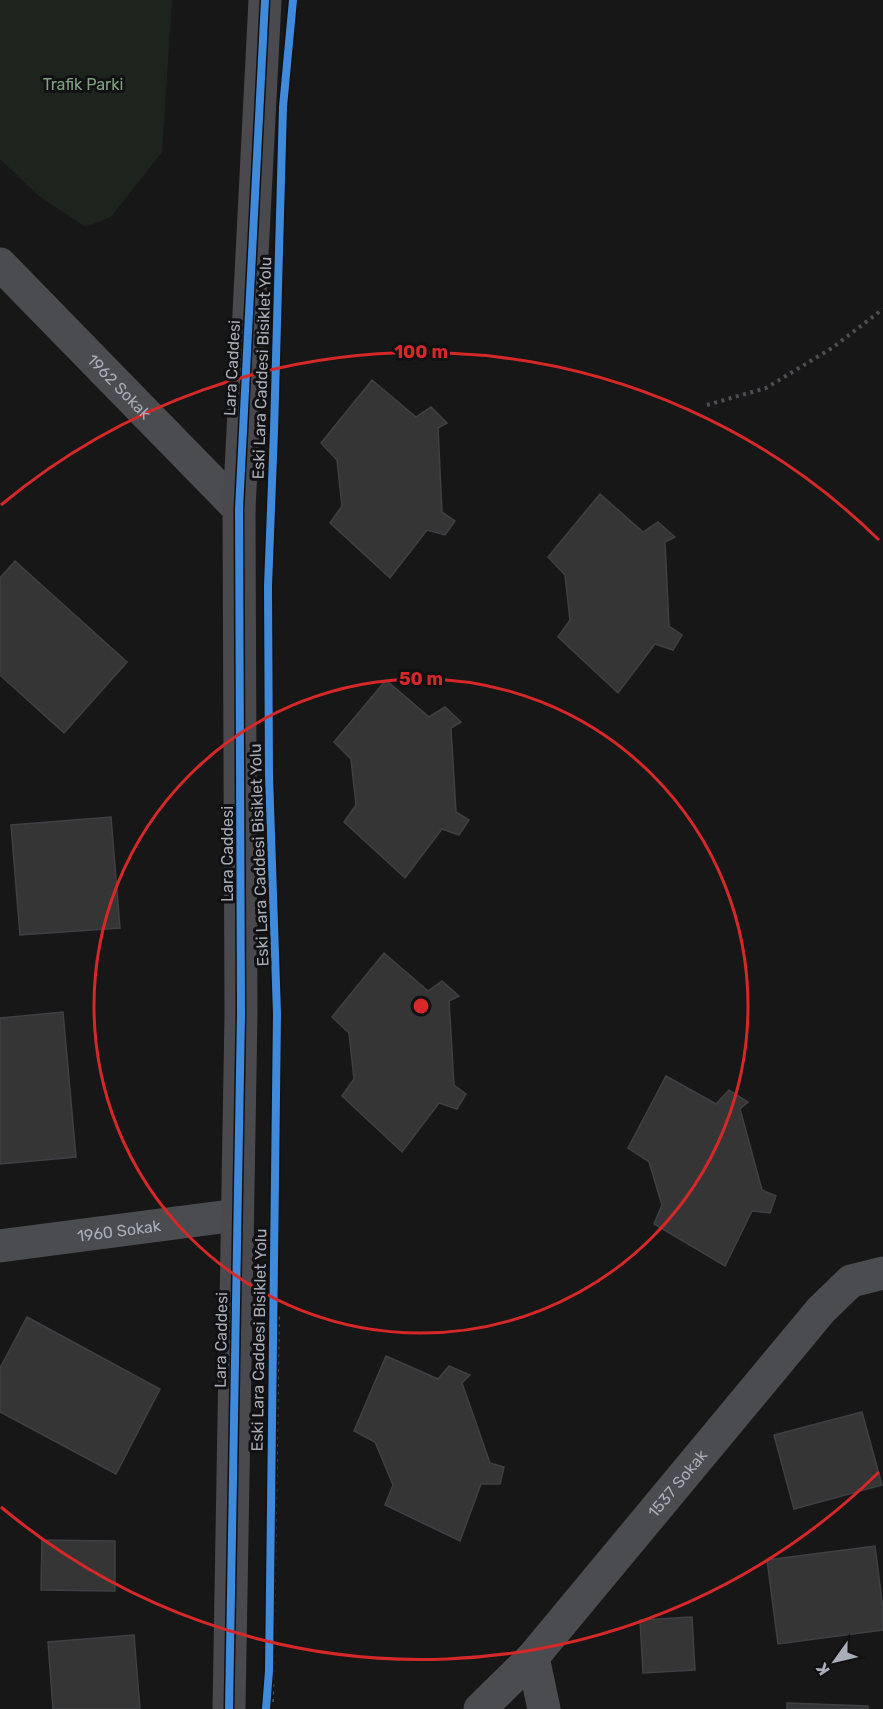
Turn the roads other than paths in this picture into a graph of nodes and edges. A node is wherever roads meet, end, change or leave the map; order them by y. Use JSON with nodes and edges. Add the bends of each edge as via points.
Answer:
{"nodes":[{"id":1,"x":265,"y":0,"type":"edge"},
{"id":2,"x":0,"y":264,"type":"edge"},
{"id":3,"x":238,"y":509,"type":"junction"},
{"id":4,"x":237,"y":1215,"type":"junction"},
{"id":5,"x":0,"y":1246,"type":"edge"},
{"id":6,"x":883,"y":1273,"type":"edge"},
{"id":7,"x":533,"y":1657,"type":"junction"},
{"id":8,"x":229,"y":1709,"type":"edge"},
{"id":9,"x":480,"y":1709,"type":"edge"},
{"id":10,"x":544,"y":1709,"type":"edge"}],
"edges":[{"from":1,"to":3,"type":"street","name":"Lara Caddesi"},
{"from":2,"to":3,"type":"street","name":"1962 Sokak"},
{"from":3,"to":4,"type":"street","name":"Lara Caddesi","via":[[241,1014]]},
{"from":4,"to":5,"type":"street","name":"1960 Sokak"},
{"from":4,"to":8,"type":"street","name":"Lara Caddesi"},
{"from":6,"to":7,"type":"street","name":"1537 Sokak","via":[[851,1281],[822,1310]]},
{"from":7,"to":9,"type":"street","name":"1537 Sokak"},
{"from":7,"to":10,"type":"street"}]}
